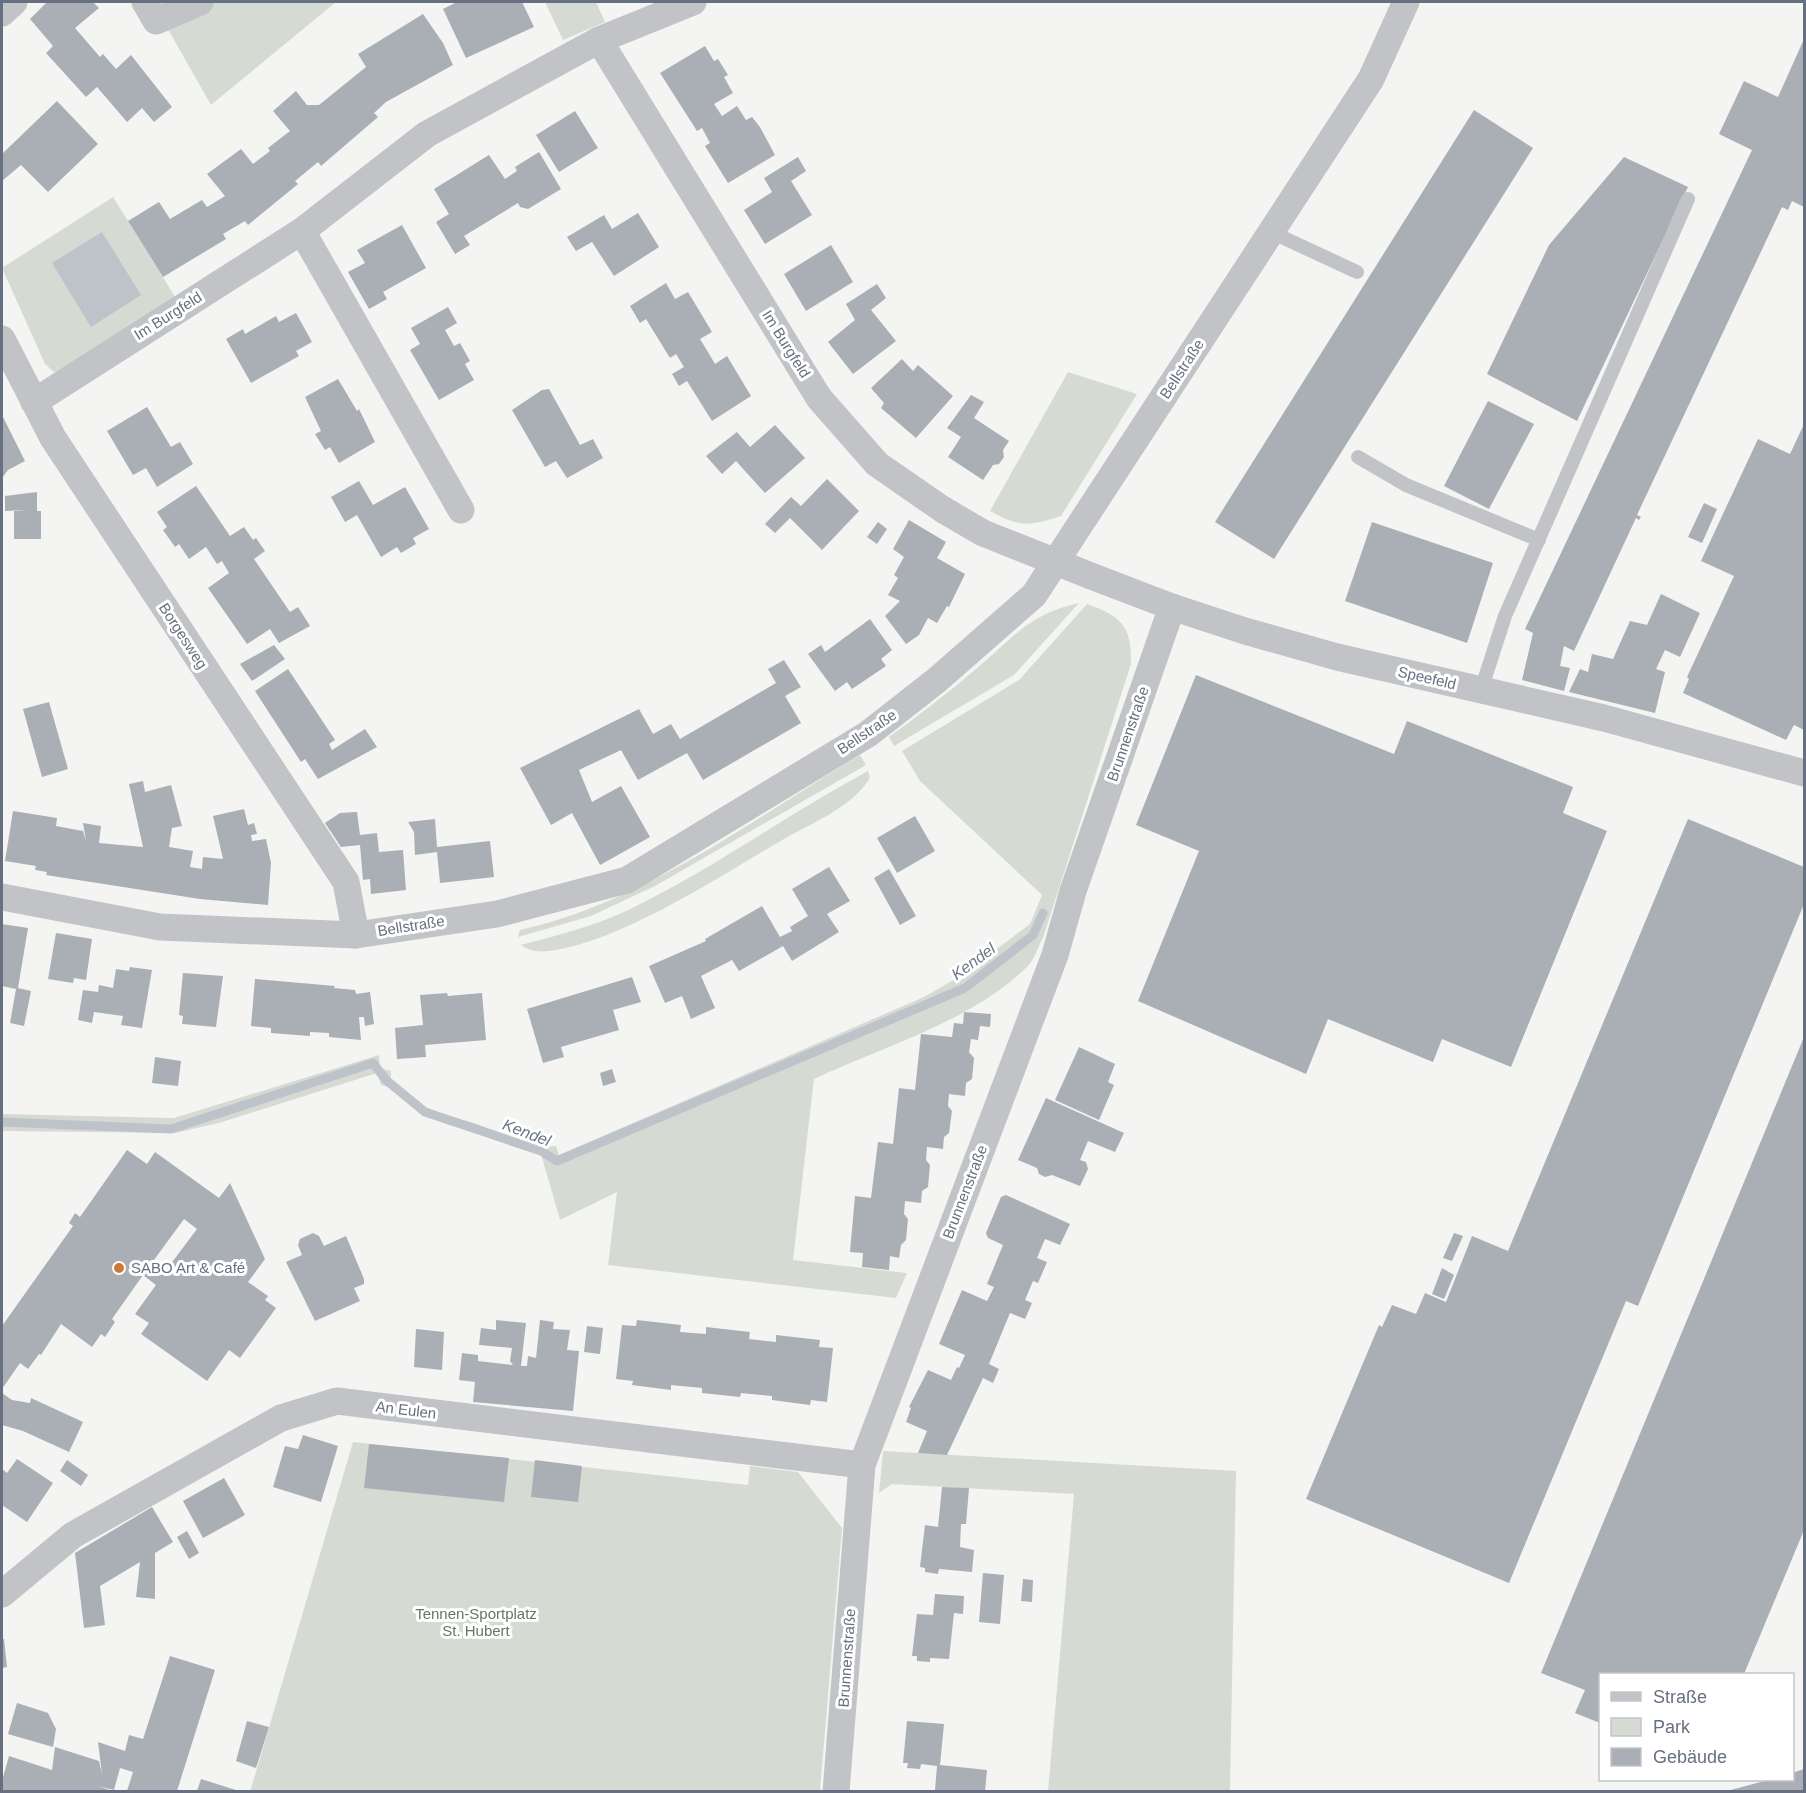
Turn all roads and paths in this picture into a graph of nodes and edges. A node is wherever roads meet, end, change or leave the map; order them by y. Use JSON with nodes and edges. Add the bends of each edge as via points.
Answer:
{"nodes":[{"id":1,"x":14,"y":2,"type":"edge"},
{"id":2,"x":145,"y":2,"type":"edge"},
{"id":3,"x":200,"y":2,"type":"edge"},
{"id":4,"x":693,"y":2,"type":"edge"},
{"id":5,"x":1406,"y":2,"type":"edge"},
{"id":6,"x":2,"y":13,"type":"edge"},
{"id":7,"x":599,"y":40,"type":"junction"},
{"id":8,"x":1688,"y":199,"type":"dead end"},
{"id":9,"x":302,"y":231,"type":"junction"},
{"id":10,"x":1271,"y":232,"type":"junction"},
{"id":11,"x":1357,"y":272,"type":"dead end"},
{"id":12,"x":2,"y":339,"type":"edge"},
{"id":13,"x":34,"y":402,"type":"junction"},
{"id":14,"x":1358,"y":457,"type":"dead end"},
{"id":15,"x":461,"y":510,"type":"dead end"},
{"id":16,"x":1539,"y":540,"type":"junction"},
{"id":17,"x":1057,"y":562,"type":"junction"},
{"id":18,"x":1172,"y":608,"type":"junction"},
{"id":19,"x":1481,"y":690,"type":"junction"},
{"id":20,"x":1804,"y":773,"type":"edge"},
{"id":21,"x":2,"y":897,"type":"edge"},
{"id":22,"x":356,"y":935,"type":"junction"},
{"id":23,"x":862,"y":1465,"type":"junction"},
{"id":24,"x":2,"y":1594,"type":"edge"},
{"id":25,"x":837,"y":1791,"type":"edge"}],
"edges":[{"from":1,"to":6,"type":"street"},
{"from":2,"to":3,"type":"street","via":[[156,21]]},
{"from":4,"to":7,"type":"street","name":"Im Burgfeld"},
{"from":5,"to":10,"type":"street","name":"Bellstraße","via":[[1371,79]]},
{"from":7,"to":9,"type":"street","name":"Im Burgfeld","via":[[427,134]]},
{"from":7,"to":17,"type":"street","name":"Im Burgfeld","via":[[833,415],[877,464],[942,509],[983,533]]},
{"from":8,"to":16,"type":"lane"},
{"from":9,"to":13,"type":"street","name":"Im Burgfeld"},
{"from":9,"to":15,"type":"street"},
{"from":10,"to":11,"type":"lane"},
{"from":10,"to":17,"type":"street","name":"Bellstraße"},
{"from":12,"to":13,"type":"street","name":"Borgesweg"},
{"from":13,"to":22,"type":"street","name":"Borgesweg","via":[[53,438],[346,882]]},
{"from":14,"to":16,"type":"lane","via":[[1406,485]]},
{"from":16,"to":19,"type":"lane","via":[[1505,616]]},
{"from":17,"to":18,"type":"street","name":"Speefeld"},
{"from":17,"to":22,"type":"street","name":"Bellstraße","via":[[1034,595],[938,680],[868,734],[627,880],[497,914]]},
{"from":18,"to":19,"type":"street","name":"Speefeld","via":[[1337,657]]},
{"from":18,"to":23,"type":"street","name":"Brunnenstraße","via":[[1073,891],[1055,955]]},
{"from":19,"to":20,"type":"street","name":"Speefeld","via":[[1604,718]]},
{"from":21,"to":22,"type":"street","name":"Bellstraße","via":[[160,927]]},
{"from":23,"to":24,"type":"street","name":"An Eulen","via":[[337,1401],[281,1418],[73,1535]]},
{"from":23,"to":25,"type":"street","name":"Brunnenstraße"}]}
